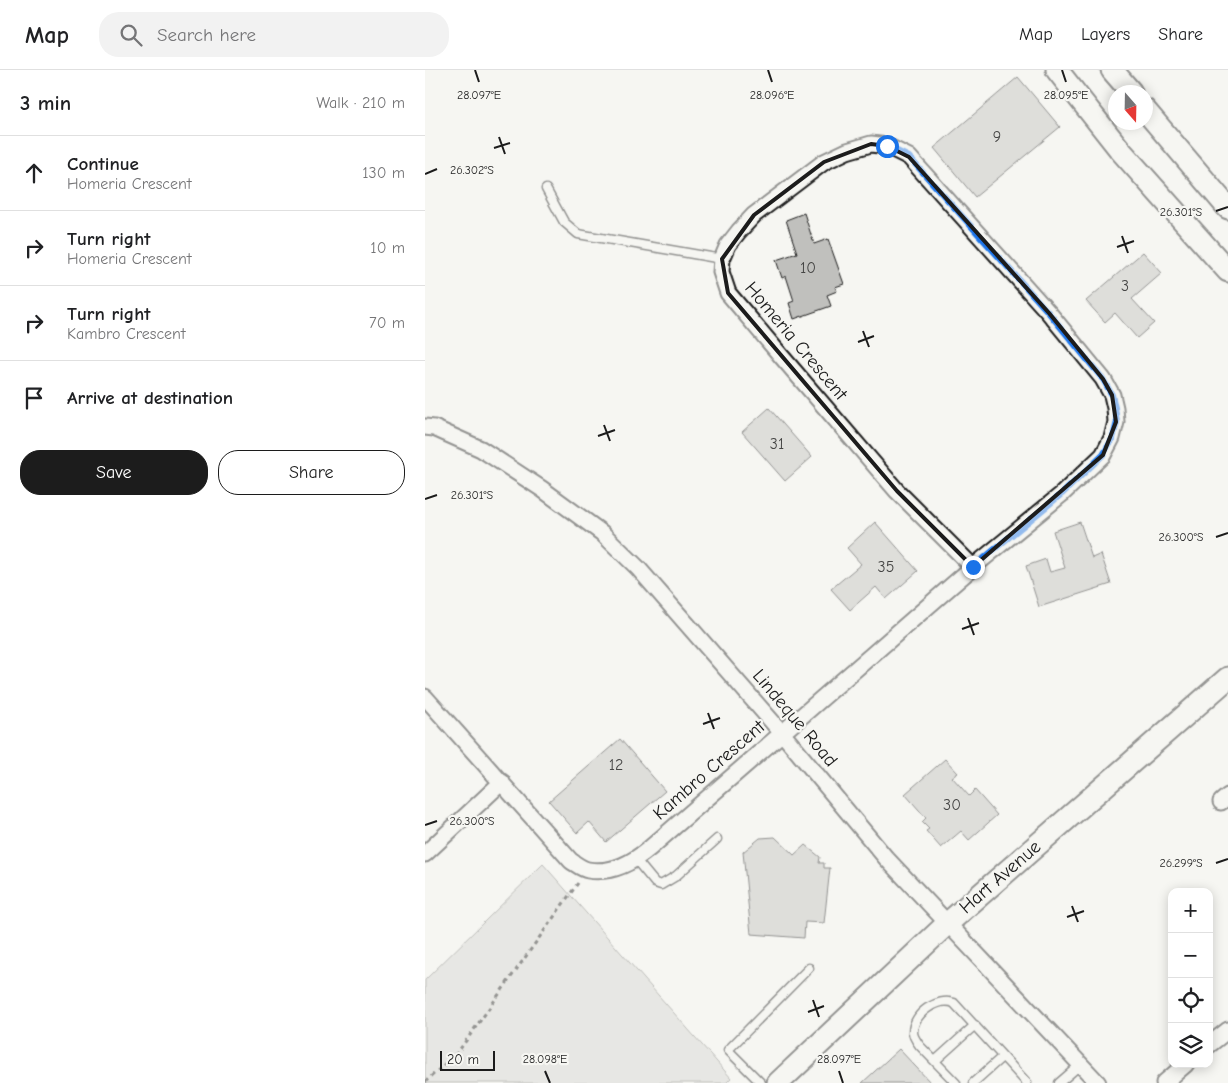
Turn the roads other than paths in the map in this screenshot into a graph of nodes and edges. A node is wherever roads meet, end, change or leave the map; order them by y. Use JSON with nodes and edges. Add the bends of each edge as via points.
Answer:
{"nodes":[{"id":1,"x":1057,"y":70,"type":"edge"},
{"id":2,"x":1112,"y":70,"type":"edge"},
{"id":3,"x":1125,"y":85,"type":"edge"},
{"id":4,"x":1153,"y":119,"type":"edge"},
{"id":5,"x":545,"y":189,"type":"dead end"},
{"id":6,"x":1228,"y":208,"type":"edge"},
{"id":7,"x":722,"y":259,"type":"junction"},
{"id":8,"x":1228,"y":271,"type":"edge"},
{"id":9,"x":425,"y":427,"type":"edge"},
{"id":10,"x":973,"y":567,"type":"junction"},
{"id":11,"x":1228,"y":678,"type":"edge"},
{"id":12,"x":425,"y":697,"type":"edge"},
{"id":13,"x":782,"y":733,"type":"junction"},
{"id":14,"x":501,"y":782,"type":"junction"},
{"id":15,"x":717,"y":839,"type":"dead end"},
{"id":16,"x":425,"y":854,"type":"edge"},
{"id":17,"x":636,"y":860,"type":"junction"},
{"id":18,"x":948,"y":923,"type":"junction"},
{"id":19,"x":809,"y":968,"type":"dead end"},
{"id":20,"x":975,"y":1025,"type":"junction"},
{"id":21,"x":1228,"y":1030,"type":"edge"},
{"id":22,"x":1213,"y":1042,"type":"edge"},
{"id":23,"x":1002,"y":1057,"type":"junction"},
{"id":24,"x":935,"y":1061,"type":"junction"},
{"id":25,"x":1081,"y":1064,"type":"junction"},
{"id":26,"x":1181,"y":1068,"type":"edge"},
{"id":27,"x":761,"y":1083,"type":"edge"},
{"id":28,"x":778,"y":1083,"type":"edge"},
{"id":29,"x":956,"y":1083,"type":"edge"},
{"id":30,"x":973,"y":1083,"type":"edge"},
{"id":31,"x":1027,"y":1083,"type":"edge"},
{"id":32,"x":1059,"y":1083,"type":"edge"},
{"id":33,"x":1098,"y":1083,"type":"edge"},
{"id":34,"x":1163,"y":1083,"type":"edge"}],
"edges":[{"from":1,"to":8,"type":"street","via":[[1121,151]]},
{"from":2,"to":3,"type":"street"},
{"from":4,"to":6,"type":"street"},
{"from":5,"to":7,"type":"lane","via":[[564,222],[577,234]]},
{"from":7,"to":10,"type":"street","name":"Homeria Crescent","via":[[721,272],[728,293],[897,490]]},
{"from":7,"to":10,"type":"street","name":"Kambro Crescent","via":[[728,245],[754,215],[825,162],[871,144],[887,146],[909,157],[1103,379],[1112,395],[1117,422],[1113,438],[1103,455],[1062,494]]},
{"from":9,"to":13,"type":"street","name":"Lindeque Road","via":[[481,449],[602,533],[637,568]]},
{"from":10,"to":13,"type":"street","name":"Kambro Crescent"},
{"from":11,"to":18,"type":"street","name":"Hart Avenue"},
{"from":12,"to":14,"type":"street"},
{"from":13,"to":17,"type":"street","name":"Kambro Crescent"},
{"from":13,"to":18,"type":"street","name":"Lindeque Road","via":[[886,858]]},
{"from":14,"to":16,"type":"street"},
{"from":14,"to":17,"type":"street","name":"Kambro Crescent","via":[[571,861],[587,870],[608,870]]},
{"from":15,"to":17,"type":"lane","via":[[676,876],[661,885],[655,883]]},
{"from":18,"to":25,"type":"street","name":"Lindeque Road"},
{"from":18,"to":28,"type":"street","name":"Hart Avenue"},
{"from":19,"to":27,"type":"lane","via":[[728,1050]]},
{"from":20,"to":23,"type":"lane"},
{"from":20,"to":24,"type":"lane"},
{"from":20,"to":24,"type":"lane","via":[[949,1001],[934,1004],[925,1011],[913,1032]]},
{"from":21,"to":22,"type":"street"},
{"from":23,"to":30,"type":"lane"},
{"from":23,"to":31,"type":"lane"},
{"from":24,"to":29,"type":"lane"},
{"from":25,"to":32,"type":"lane"},
{"from":25,"to":33,"type":"street","name":"Lindeque Road"},
{"from":26,"to":34,"type":"street"}]}
